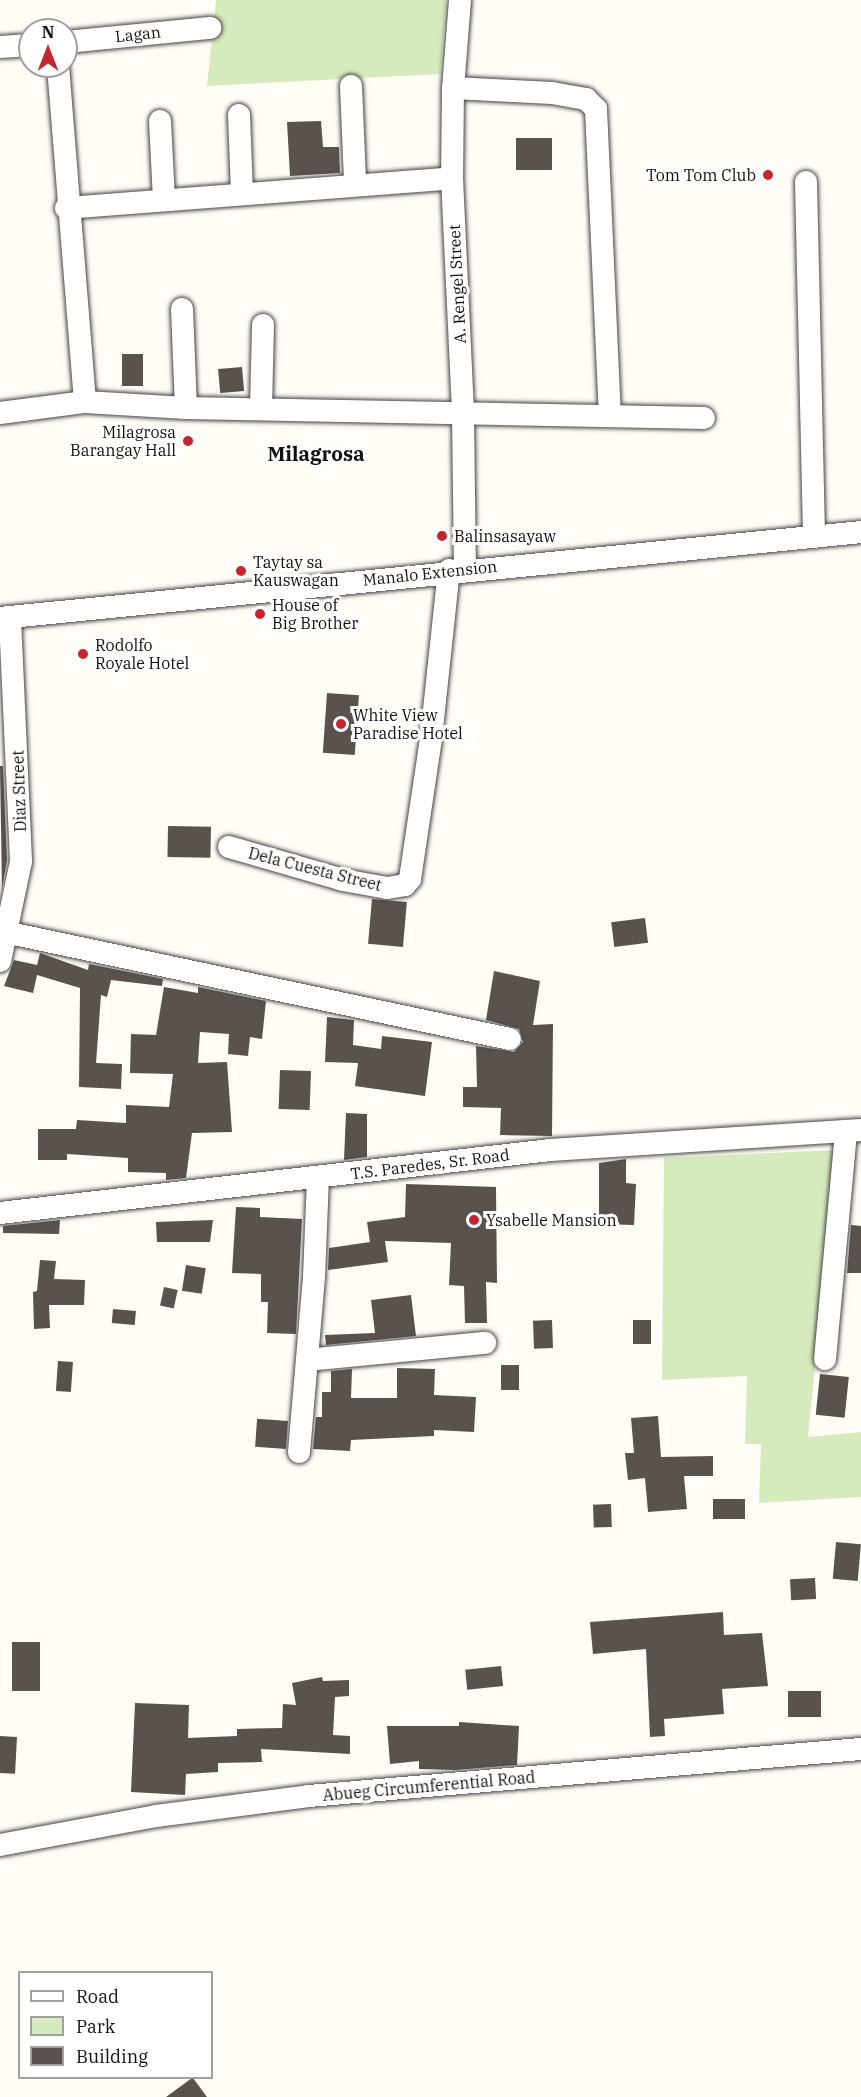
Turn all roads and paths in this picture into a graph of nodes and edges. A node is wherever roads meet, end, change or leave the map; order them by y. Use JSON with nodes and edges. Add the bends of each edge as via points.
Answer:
{"nodes":[{"id":1,"x":460,"y":0,"type":"edge"},
{"id":2,"x":210,"y":28,"type":"dead end"},
{"id":3,"x":78,"y":41,"type":"edge"},
{"id":4,"x":18,"y":46,"type":"edge"},
{"id":5,"x":0,"y":47,"type":"edge"},
{"id":6,"x":59,"y":78,"type":"edge"},
{"id":7,"x":351,"y":86,"type":"dead end"},
{"id":8,"x":453,"y":88,"type":"junction"},
{"id":9,"x":239,"y":115,"type":"dead end"},
{"id":10,"x":160,"y":121,"type":"dead end"},
{"id":11,"x":452,"y":178,"type":"junction"},
{"id":12,"x":806,"y":182,"type":"dead end"},
{"id":13,"x":355,"y":183,"type":"junction"},
{"id":14,"x":242,"y":194,"type":"junction"},
{"id":15,"x":164,"y":199,"type":"junction"},
{"id":16,"x":66,"y":208,"type":"junction"},
{"id":17,"x":182,"y":309,"type":"dead end"},
{"id":18,"x":263,"y":325,"type":"dead end"},
{"id":19,"x":85,"y":402,"type":"junction"},
{"id":20,"x":186,"y":408,"type":"junction"},
{"id":21,"x":261,"y":408,"type":"junction"},
{"id":22,"x":462,"y":411,"type":"junction"},
{"id":23,"x":0,"y":413,"type":"edge"},
{"id":24,"x":610,"y":415,"type":"junction"},
{"id":25,"x":704,"y":418,"type":"dead end"},
{"id":26,"x":861,"y":532,"type":"edge"},
{"id":27,"x":814,"y":537,"type":"junction"},
{"id":28,"x":457,"y":570,"type":"junction"},
{"id":29,"x":5,"y":618,"type":"edge"},
{"id":30,"x":229,"y":847,"type":"dead end"},
{"id":31,"x":3,"y":931,"type":"edge"},
{"id":32,"x":0,"y":961,"type":"edge"},
{"id":33,"x":510,"y":1039,"type":"dead end"},
{"id":34,"x":854,"y":1130,"type":"edge"},
{"id":35,"x":318,"y":1177,"type":"junction"},
{"id":36,"x":0,"y":1213,"type":"edge"},
{"id":37,"x":485,"y":1343,"type":"dead end"},
{"id":38,"x":825,"y":1359,"type":"dead end"},
{"id":39,"x":308,"y":1360,"type":"junction"},
{"id":40,"x":300,"y":1452,"type":"dead end"},
{"id":41,"x":861,"y":1749,"type":"edge"},
{"id":42,"x":0,"y":1845,"type":"edge"}],
"edges":[{"from":1,"to":8,"type":"street","name":"A. Rengel Street"},
{"from":2,"to":3,"type":"street","name":"Lagan"},
{"from":4,"to":5,"type":"street"},
{"from":6,"to":16,"type":"street"},
{"from":7,"to":13,"type":"street"},
{"from":8,"to":11,"type":"street","name":"A. Rengel Street"},
{"from":8,"to":24,"type":"street","via":[[552,93],[585,99],[596,109]]},
{"from":9,"to":14,"type":"street"},
{"from":10,"to":15,"type":"street"},
{"from":11,"to":13,"type":"street"},
{"from":11,"to":22,"type":"street","name":"A. Rengel Street"},
{"from":12,"to":27,"type":"street"},
{"from":13,"to":14,"type":"street"},
{"from":14,"to":15,"type":"street"},
{"from":15,"to":16,"type":"street"},
{"from":16,"to":19,"type":"street"},
{"from":17,"to":20,"type":"street"},
{"from":18,"to":21,"type":"street"},
{"from":19,"to":20,"type":"street"},
{"from":19,"to":23,"type":"street"},
{"from":20,"to":21,"type":"street"},
{"from":21,"to":22,"type":"street"},
{"from":22,"to":24,"type":"street"},
{"from":22,"to":28,"type":"street","name":"A. Rengel Street"},
{"from":24,"to":25,"type":"street"},
{"from":26,"to":27,"type":"street","name":"Manalo Extension"},
{"from":27,"to":28,"type":"street","name":"Manalo Extension"},
{"from":28,"to":29,"type":"street","name":"Manalo Extension"},
{"from":28,"to":30,"type":"street","name":"Dela Cuesta Street","via":[[410,879],[405,885],[387,888],[343,880]]},
{"from":29,"to":31,"type":"street","name":"Diaz Street","via":[[21,861]]},
{"from":31,"to":32,"type":"street","name":"Diaz Street"},
{"from":31,"to":33,"type":"street"},
{"from":34,"to":35,"type":"street","name":"T.S. Paredes, Sr. Road","via":[[550,1150]]},
{"from":34,"to":38,"type":"street"},
{"from":35,"to":36,"type":"street","name":"T.S. Paredes, Sr. Road"},
{"from":35,"to":39,"type":"street"},
{"from":37,"to":39,"type":"street"},
{"from":39,"to":40,"type":"street"},
{"from":41,"to":42,"type":"street","name":"Abueg Circumferential Road","via":[[309,1796],[156,1816]]}]}
